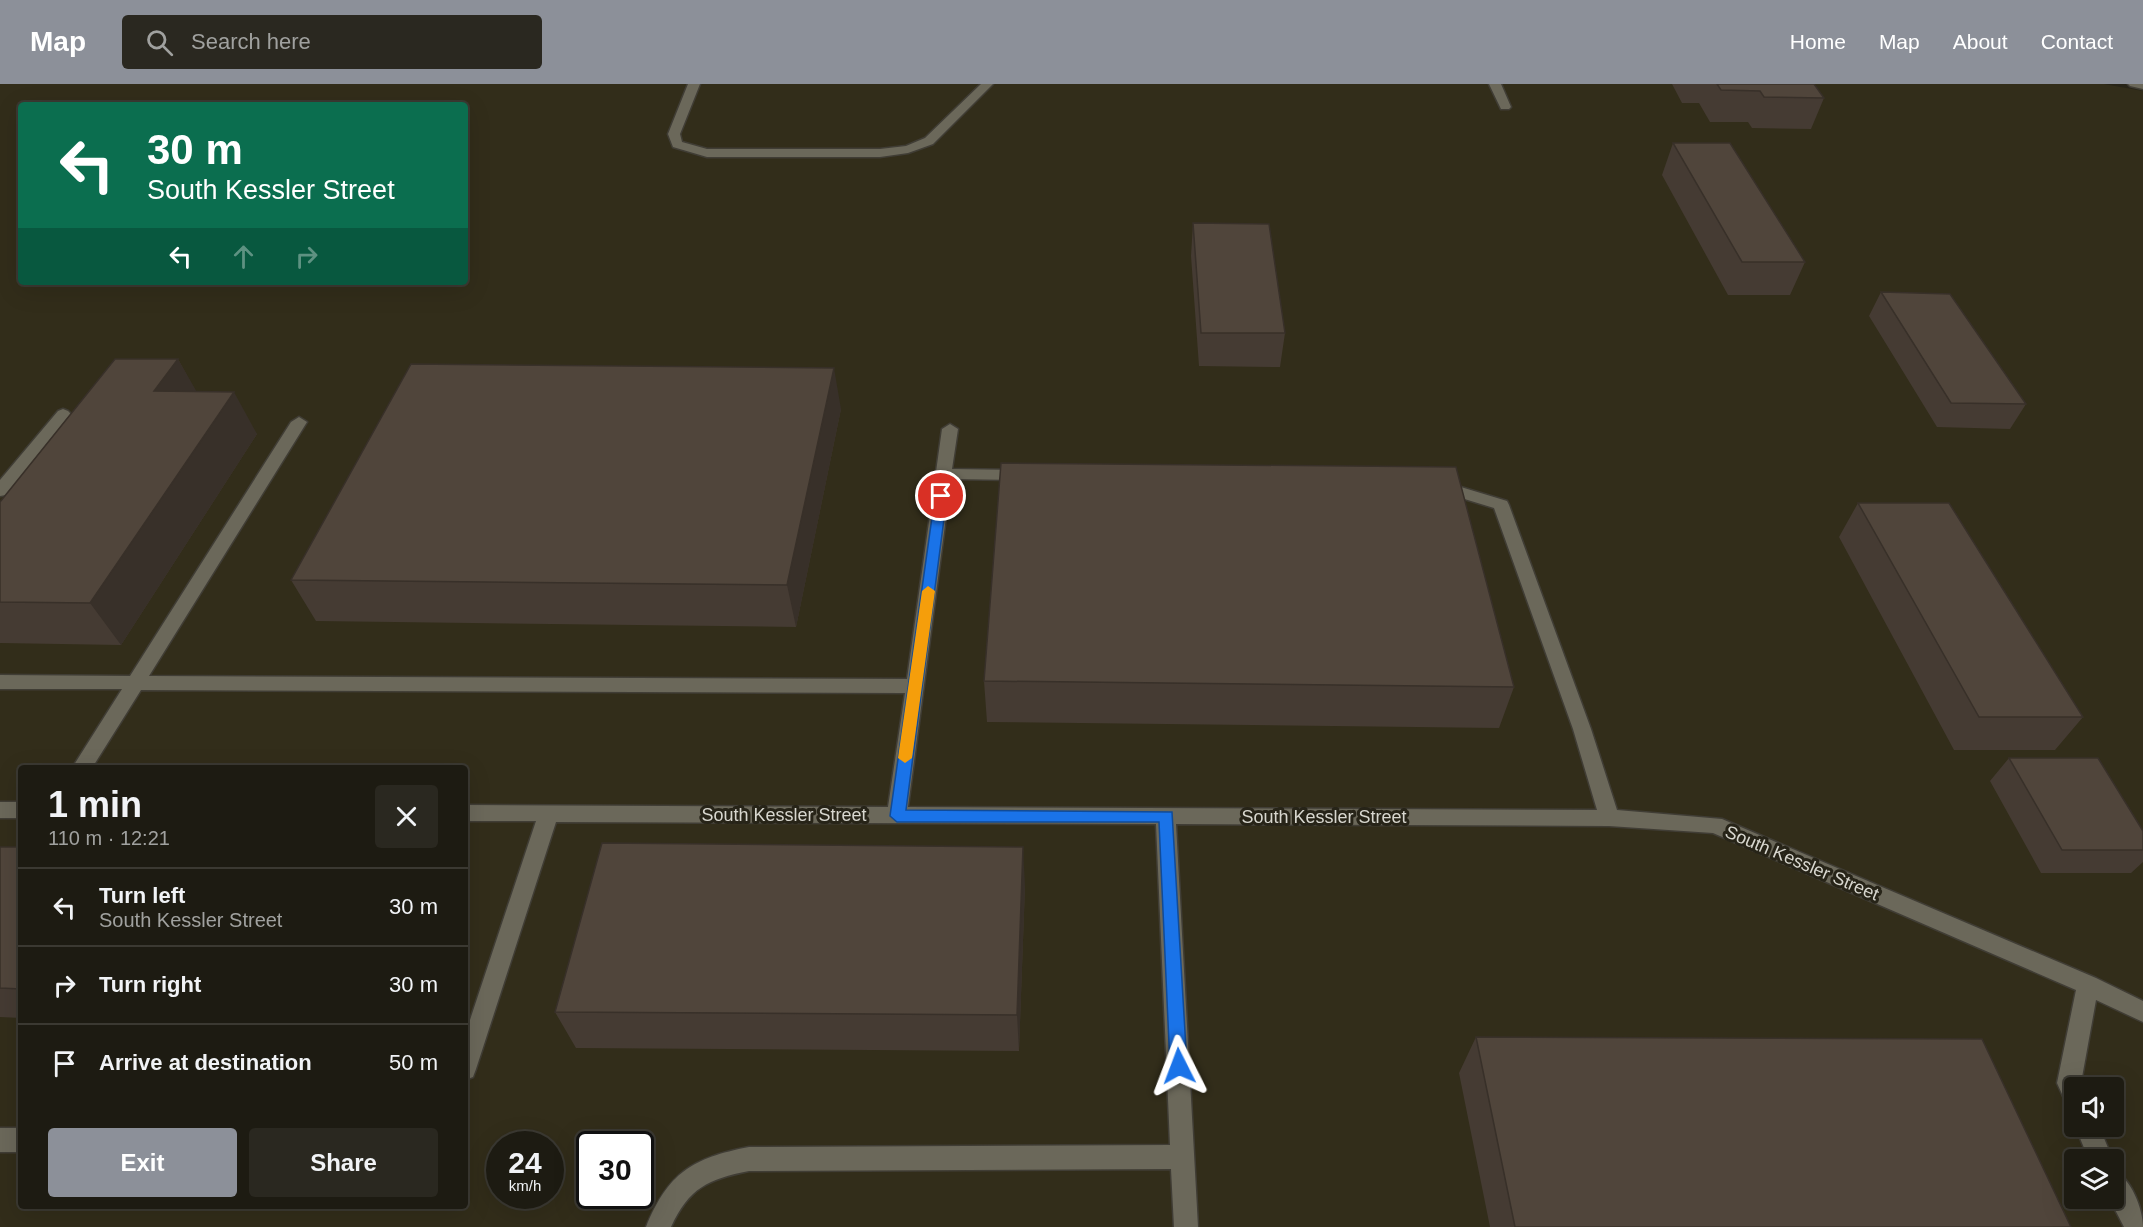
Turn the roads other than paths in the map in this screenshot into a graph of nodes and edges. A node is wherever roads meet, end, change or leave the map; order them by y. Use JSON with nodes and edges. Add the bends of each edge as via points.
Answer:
{"nodes":[{"id":1,"x":694,"y":84,"type":"edge"},
{"id":2,"x":987,"y":84,"type":"edge"},
{"id":3,"x":1495,"y":84,"type":"edge"},
{"id":4,"x":2134,"y":84,"type":"edge"},
{"id":5,"x":2143,"y":86,"type":"edge"},
{"id":6,"x":1504,"y":107,"type":"dead end"},
{"id":7,"x":63,"y":414,"type":"dead end"},
{"id":8,"x":299,"y":422,"type":"dead end"},
{"id":9,"x":950,"y":429,"type":"dead end"},
{"id":10,"x":944,"y":474,"type":"junction"},
{"id":11,"x":1039,"y":475,"type":"edge"},
{"id":12,"x":1429,"y":482,"type":"edge"},
{"id":13,"x":0,"y":491,"type":"edge"},
{"id":14,"x":136,"y":681,"type":"junction"},
{"id":15,"x":0,"y":682,"type":"edge"},
{"id":16,"x":914,"y":686,"type":"junction"},
{"id":17,"x":84,"y":765,"type":"edge"},
{"id":18,"x":0,"y":810,"type":"edge"},
{"id":19,"x":18,"y":810,"type":"edge"},
{"id":20,"x":468,"y":813,"type":"edge"},
{"id":21,"x":549,"y":813,"type":"junction"},
{"id":22,"x":897,"y":816,"type":"junction"},
{"id":23,"x":1166,"y":816,"type":"junction"},
{"id":24,"x":1609,"y":818,"type":"junction"},
{"id":25,"x":2088,"y":985,"type":"junction"},
{"id":26,"x":2143,"y":1012,"type":"edge"},
{"id":27,"x":468,"y":1060,"type":"edge"},
{"id":28,"x":2071,"y":1077,"type":"edge"},
{"id":29,"x":0,"y":1140,"type":"edge"},
{"id":30,"x":18,"y":1140,"type":"edge"},
{"id":31,"x":1183,"y":1157,"type":"junction"},
{"id":32,"x":2124,"y":1202,"type":"edge"},
{"id":33,"x":658,"y":1227,"type":"edge"},
{"id":34,"x":1186,"y":1227,"type":"edge"},
{"id":35,"x":2137,"y":1227,"type":"edge"}],
"edges":[{"from":1,"to":2,"type":"street","via":[[674,134],[677,144],[706,153],[880,153],[908,149],[929,141]]},
{"from":3,"to":6,"type":"street"},
{"from":4,"to":5,"type":"street"},
{"from":7,"to":13,"type":"street"},
{"from":8,"to":14,"type":"street"},
{"from":9,"to":10,"type":"street"},
{"from":10,"to":11,"type":"street"},
{"from":10,"to":16,"type":"street"},
{"from":12,"to":24,"type":"street","via":[[1501,505],[1582,729]]},
{"from":14,"to":15,"type":"street"},
{"from":14,"to":16,"type":"street"},
{"from":14,"to":17,"type":"street"},
{"from":16,"to":22,"type":"street"},
{"from":18,"to":19,"type":"street"},
{"from":20,"to":21,"type":"street","name":"South Kessler Street"},
{"from":21,"to":22,"type":"street","name":"South Kessler Street"},
{"from":21,"to":27,"type":"street"},
{"from":22,"to":23,"type":"street","name":"South Kessler Street"},
{"from":23,"to":24,"type":"street","name":"South Kessler Street"},
{"from":23,"to":31,"type":"street"},
{"from":24,"to":25,"type":"street","name":"South Kessler Street","via":[[1715,825]]},
{"from":25,"to":26,"type":"street","name":"South Kessler Street"},
{"from":25,"to":28,"type":"street"},
{"from":29,"to":30,"type":"street"},
{"from":31,"to":33,"type":"street","via":[[749,1159],[711,1166],[679,1187]]},
{"from":31,"to":34,"type":"street"},
{"from":32,"to":35,"type":"street"}]}
